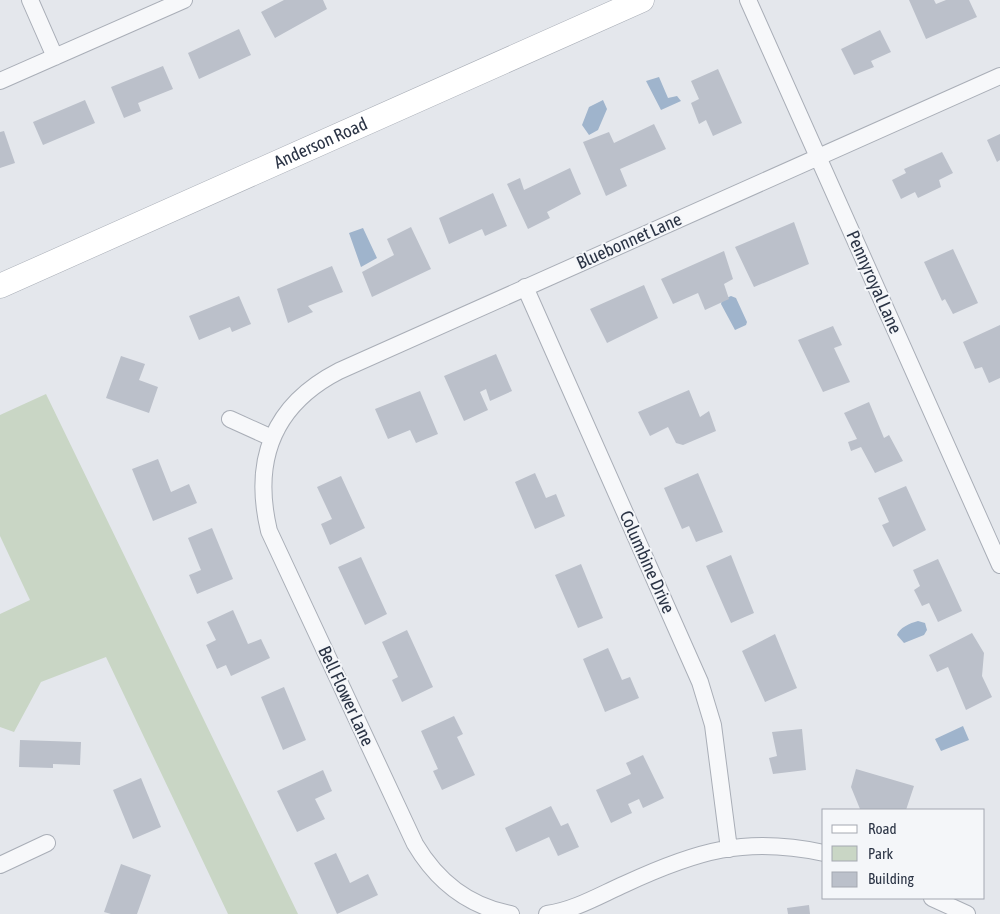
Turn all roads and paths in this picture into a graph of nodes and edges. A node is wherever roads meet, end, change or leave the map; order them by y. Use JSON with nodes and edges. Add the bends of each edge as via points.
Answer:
{"nodes":[{"id":1,"x":30,"y":0,"type":"edge"},
{"id":2,"x":184,"y":0,"type":"edge"},
{"id":3,"x":642,"y":0,"type":"edge"},
{"id":4,"x":748,"y":0,"type":"edge"},
{"id":5,"x":55,"y":58,"type":"junction"},
{"id":6,"x":1000,"y":76,"type":"edge"},
{"id":7,"x":0,"y":81,"type":"edge"},
{"id":8,"x":818,"y":157,"type":"junction"},
{"id":9,"x":0,"y":286,"type":"edge"},
{"id":10,"x":525,"y":287,"type":"junction"},
{"id":11,"x":230,"y":419,"type":"dead end"},
{"id":12,"x":274,"y":434,"type":"junction"},
{"id":13,"x":1000,"y":565,"type":"edge"},
{"id":14,"x":47,"y":843,"type":"dead end"},
{"id":15,"x":729,"y":849,"type":"junction"},
{"id":16,"x":822,"y":853,"type":"edge"},
{"id":17,"x":0,"y":865,"type":"edge"},
{"id":18,"x":934,"y":899,"type":"edge"},
{"id":19,"x":482,"y":910,"type":"edge"},
{"id":20,"x":511,"y":914,"type":"edge"},
{"id":21,"x":547,"y":914,"type":"edge"},
{"id":22,"x":967,"y":914,"type":"edge"}],
"edges":[{"from":1,"to":5,"type":"street"},
{"from":2,"to":5,"type":"street"},
{"from":3,"to":9,"type":"street","name":"Anderson Road"},
{"from":4,"to":8,"type":"street","name":"Pennyroyal Lane"},
{"from":5,"to":7,"type":"street"},
{"from":6,"to":8,"type":"street","name":"Bluebonnet Lane"},
{"from":8,"to":10,"type":"street","name":"Bluebonnet Lane"},
{"from":8,"to":13,"type":"street","name":"Pennyroyal Lane"},
{"from":10,"to":12,"type":"street","name":"Bluebonnet Lane","via":[[319,381],[303,393]]},
{"from":10,"to":15,"type":"street","name":"Columbine Drive","via":[[700,682],[713,725]]},
{"from":11,"to":12,"type":"street"},
{"from":12,"to":19,"type":"street","name":"Bell Flower Lane","via":[[266,456],[263,491],[264,511],[273,543],[425,862],[453,891]]},
{"from":14,"to":17,"type":"street"},
{"from":15,"to":16,"type":"street","via":[[780,845]]},
{"from":15,"to":21,"type":"street","via":[[697,854],[663,866],[572,908]]},
{"from":18,"to":22,"type":"street"},
{"from":19,"to":20,"type":"street","name":"Bell Flower Lane"}]}
